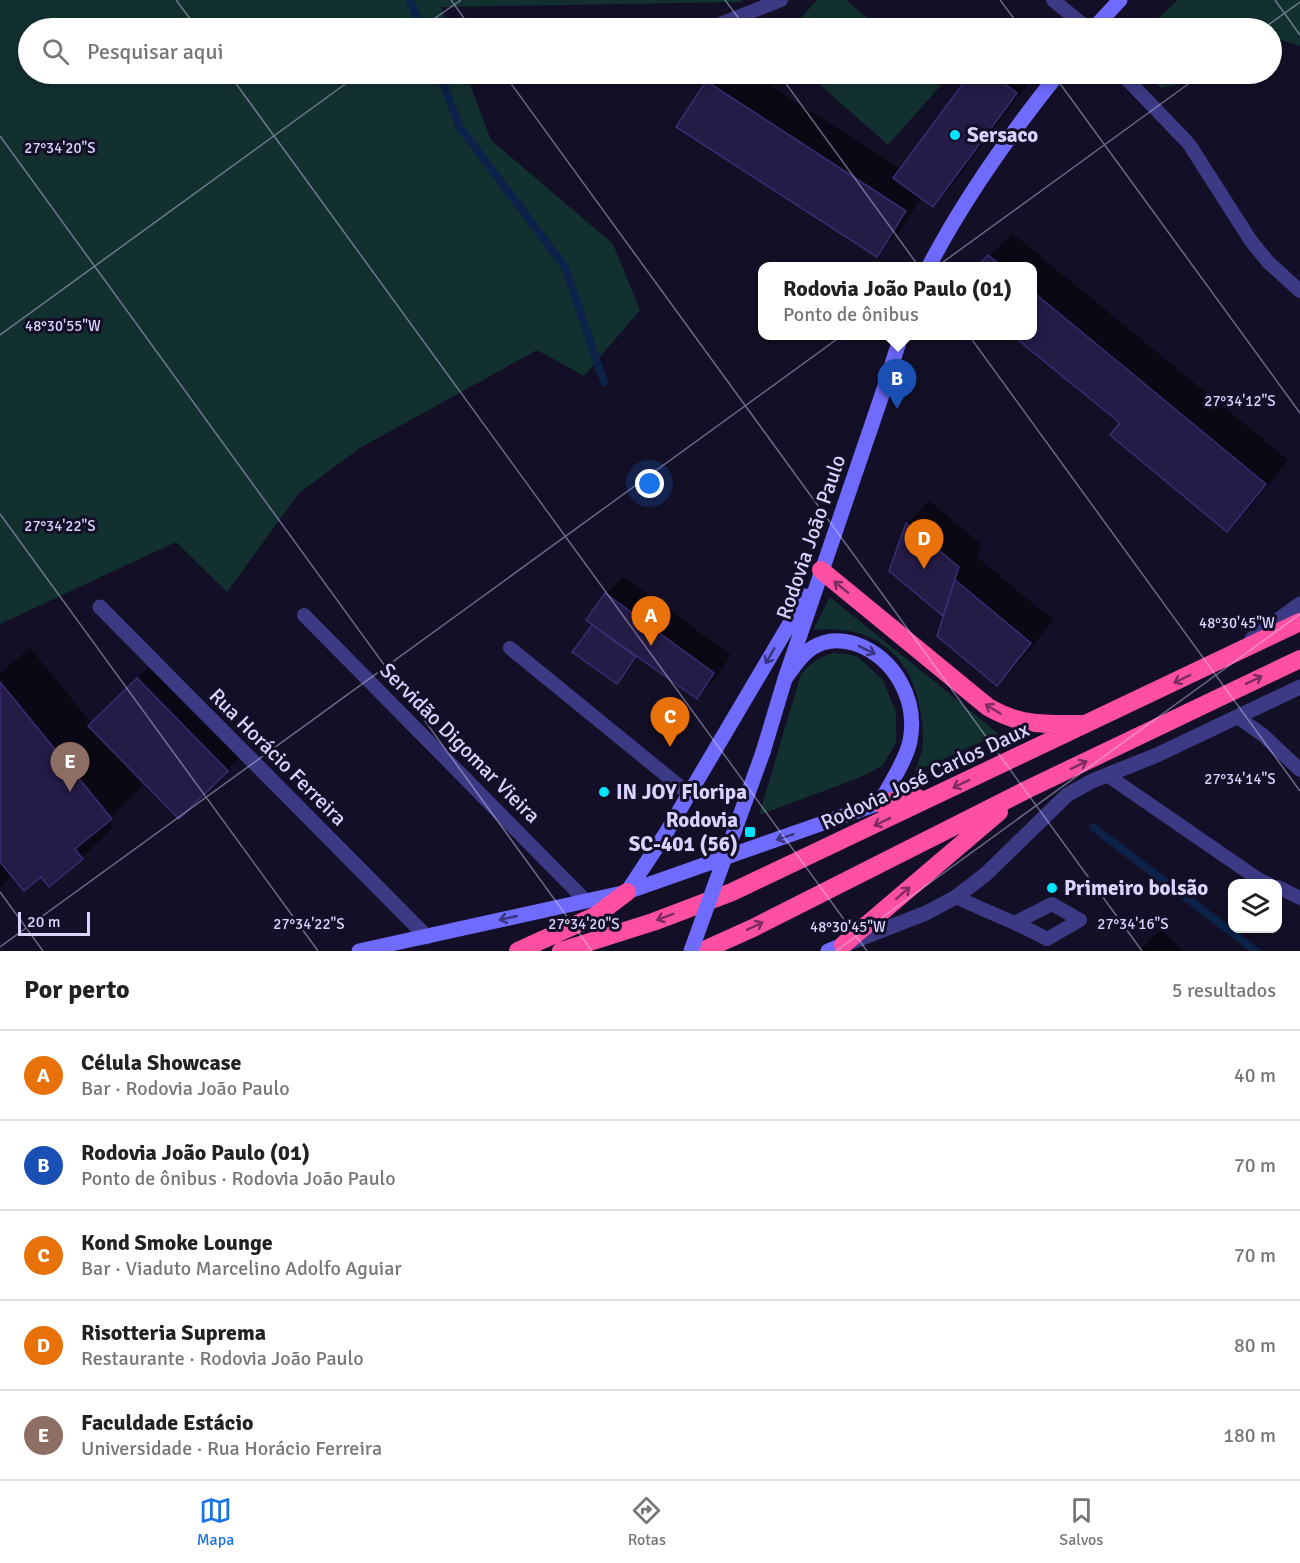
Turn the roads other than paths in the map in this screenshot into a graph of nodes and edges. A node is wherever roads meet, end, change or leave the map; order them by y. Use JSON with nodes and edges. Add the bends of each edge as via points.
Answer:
{"nodes":[{"id":1,"x":781,"y":0,"type":"edge"},
{"id":2,"x":1053,"y":0,"type":"edge"},
{"id":3,"x":1120,"y":0,"type":"edge"},
{"id":4,"x":735,"y":18,"type":"edge"},
{"id":5,"x":1075,"y":18,"type":"edge"},
{"id":6,"x":1103,"y":18,"type":"edge"},
{"id":7,"x":1051,"y":84,"type":"edge"},
{"id":8,"x":1132,"y":84,"type":"edge"},
{"id":9,"x":932,"y":262,"type":"edge"},
{"id":10,"x":1300,"y":291,"type":"edge"},
{"id":11,"x":900,"y":340,"type":"edge"},
{"id":12,"x":821,"y":570,"type":"junction"},
{"id":13,"x":1300,"y":604,"type":"edge"},
{"id":14,"x":100,"y":607,"type":"dead end"},
{"id":15,"x":304,"y":615,"type":"dead end"},
{"id":16,"x":1300,"y":622,"type":"edge"},
{"id":17,"x":510,"y":648,"type":"dead end"},
{"id":18,"x":1234,"y":653,"type":"junction"},
{"id":19,"x":1300,"y":659,"type":"edge"},
{"id":20,"x":784,"y":679,"type":"junction"},
{"id":21,"x":1300,"y":687,"type":"edge"},
{"id":22,"x":1239,"y":718,"type":"junction"},
{"id":23,"x":1090,"y":724,"type":"junction"},
{"id":24,"x":1300,"y":771,"type":"edge"},
{"id":25,"x":1107,"y":775,"type":"junction"},
{"id":26,"x":1026,"y":790,"type":"junction"},
{"id":27,"x":689,"y":794,"type":"junction"},
{"id":28,"x":935,"y":796,"type":"junction"},
{"id":29,"x":879,"y":803,"type":"junction"},
{"id":30,"x":1258,"y":879,"type":"edge"},
{"id":31,"x":1282,"y":890,"type":"edge"},
{"id":32,"x":627,"y":892,"type":"junction"},
{"id":33,"x":956,"y":897,"type":"junction"},
{"id":34,"x":1300,"y":898,"type":"edge"},
{"id":35,"x":586,"y":901,"type":"junction"},
{"id":36,"x":1016,"y":922,"type":"dead end"},
{"id":37,"x":427,"y":937,"type":"junction"},
{"id":38,"x":838,"y":949,"type":"edge"},
{"id":39,"x":359,"y":951,"type":"edge"},
{"id":40,"x":518,"y":951,"type":"edge"},
{"id":41,"x":561,"y":951,"type":"edge"},
{"id":42,"x":691,"y":951,"type":"edge"},
{"id":43,"x":702,"y":951,"type":"edge"}],
"edges":[{"from":1,"to":4,"type":"lane"},
{"from":2,"to":5,"type":"lane"},
{"from":3,"to":6,"type":"main road"},
{"from":7,"to":9,"type":"main road","via":[[960,210]]},
{"from":8,"to":10,"type":"lane","via":[[1189,144],[1251,241]]},
{"from":11,"to":12,"type":"main road","name":"Rodovia João Paulo"},
{"from":12,"to":20,"type":"main road","name":"Rodovia João Paulo"},
{"from":23,"to":12,"type":"highway","one_way":true,"via":[[1047,724],[1006,718]]},
{"from":12,"to":27,"type":"main road","one_way":true},
{"from":13,"to":18,"type":"street"},
{"from":14,"to":37,"type":"street","name":"Rua Horácio Ferreira"},
{"from":15,"to":35,"type":"lane","name":"Servidão Digomar Vieira"},
{"from":16,"to":18,"type":"highway","name":"Rodovia José Carlos Daux"},
{"from":17,"to":27,"type":"lane"},
{"from":18,"to":23,"type":"highway","name":"Rodovia José Carlos Daux","one_way":true},
{"from":26,"to":19,"type":"highway","one_way":true},
{"from":20,"to":29,"type":"main road","one_way":true,"via":[[800,658],[828,641],[843,640],[872,650],[893,669],[911,714],[910,740]]},
{"from":20,"to":42,"type":"main road","name":"Rodovia João Paulo","bridge":true,"via":[[763,752]]},
{"from":21,"to":22,"type":"street"},
{"from":22,"to":24,"type":"lane"},
{"from":22,"to":25,"type":"street"},
{"from":23,"to":28,"type":"highway","name":"Rodovia José Carlos Daux","one_way":true},
{"from":25,"to":30,"type":"lane"},
{"from":25,"to":33,"type":"street","via":[[1067,795],[986,874]]},
{"from":38,"to":26,"type":"highway","one_way":true},
{"from":43,"to":26,"type":"highway","one_way":true},
{"from":27,"to":32,"type":"main road"},
{"from":28,"to":29,"type":"highway"},
{"from":28,"to":41,"type":"highway","name":"Rodovia José Carlos Daux","one_way":true,"via":[[732,892]]},
{"from":29,"to":32,"type":"main road","one_way":true},
{"from":31,"to":34,"type":"lane"},
{"from":32,"to":35,"type":"main road"},
{"from":32,"to":40,"type":"highway","via":[[595,916]]},
{"from":33,"to":36,"type":"lane"},
{"from":33,"to":38,"type":"street"},
{"from":35,"to":37,"type":"main road","one_way":true},
{"from":37,"to":39,"type":"main road"}]}
